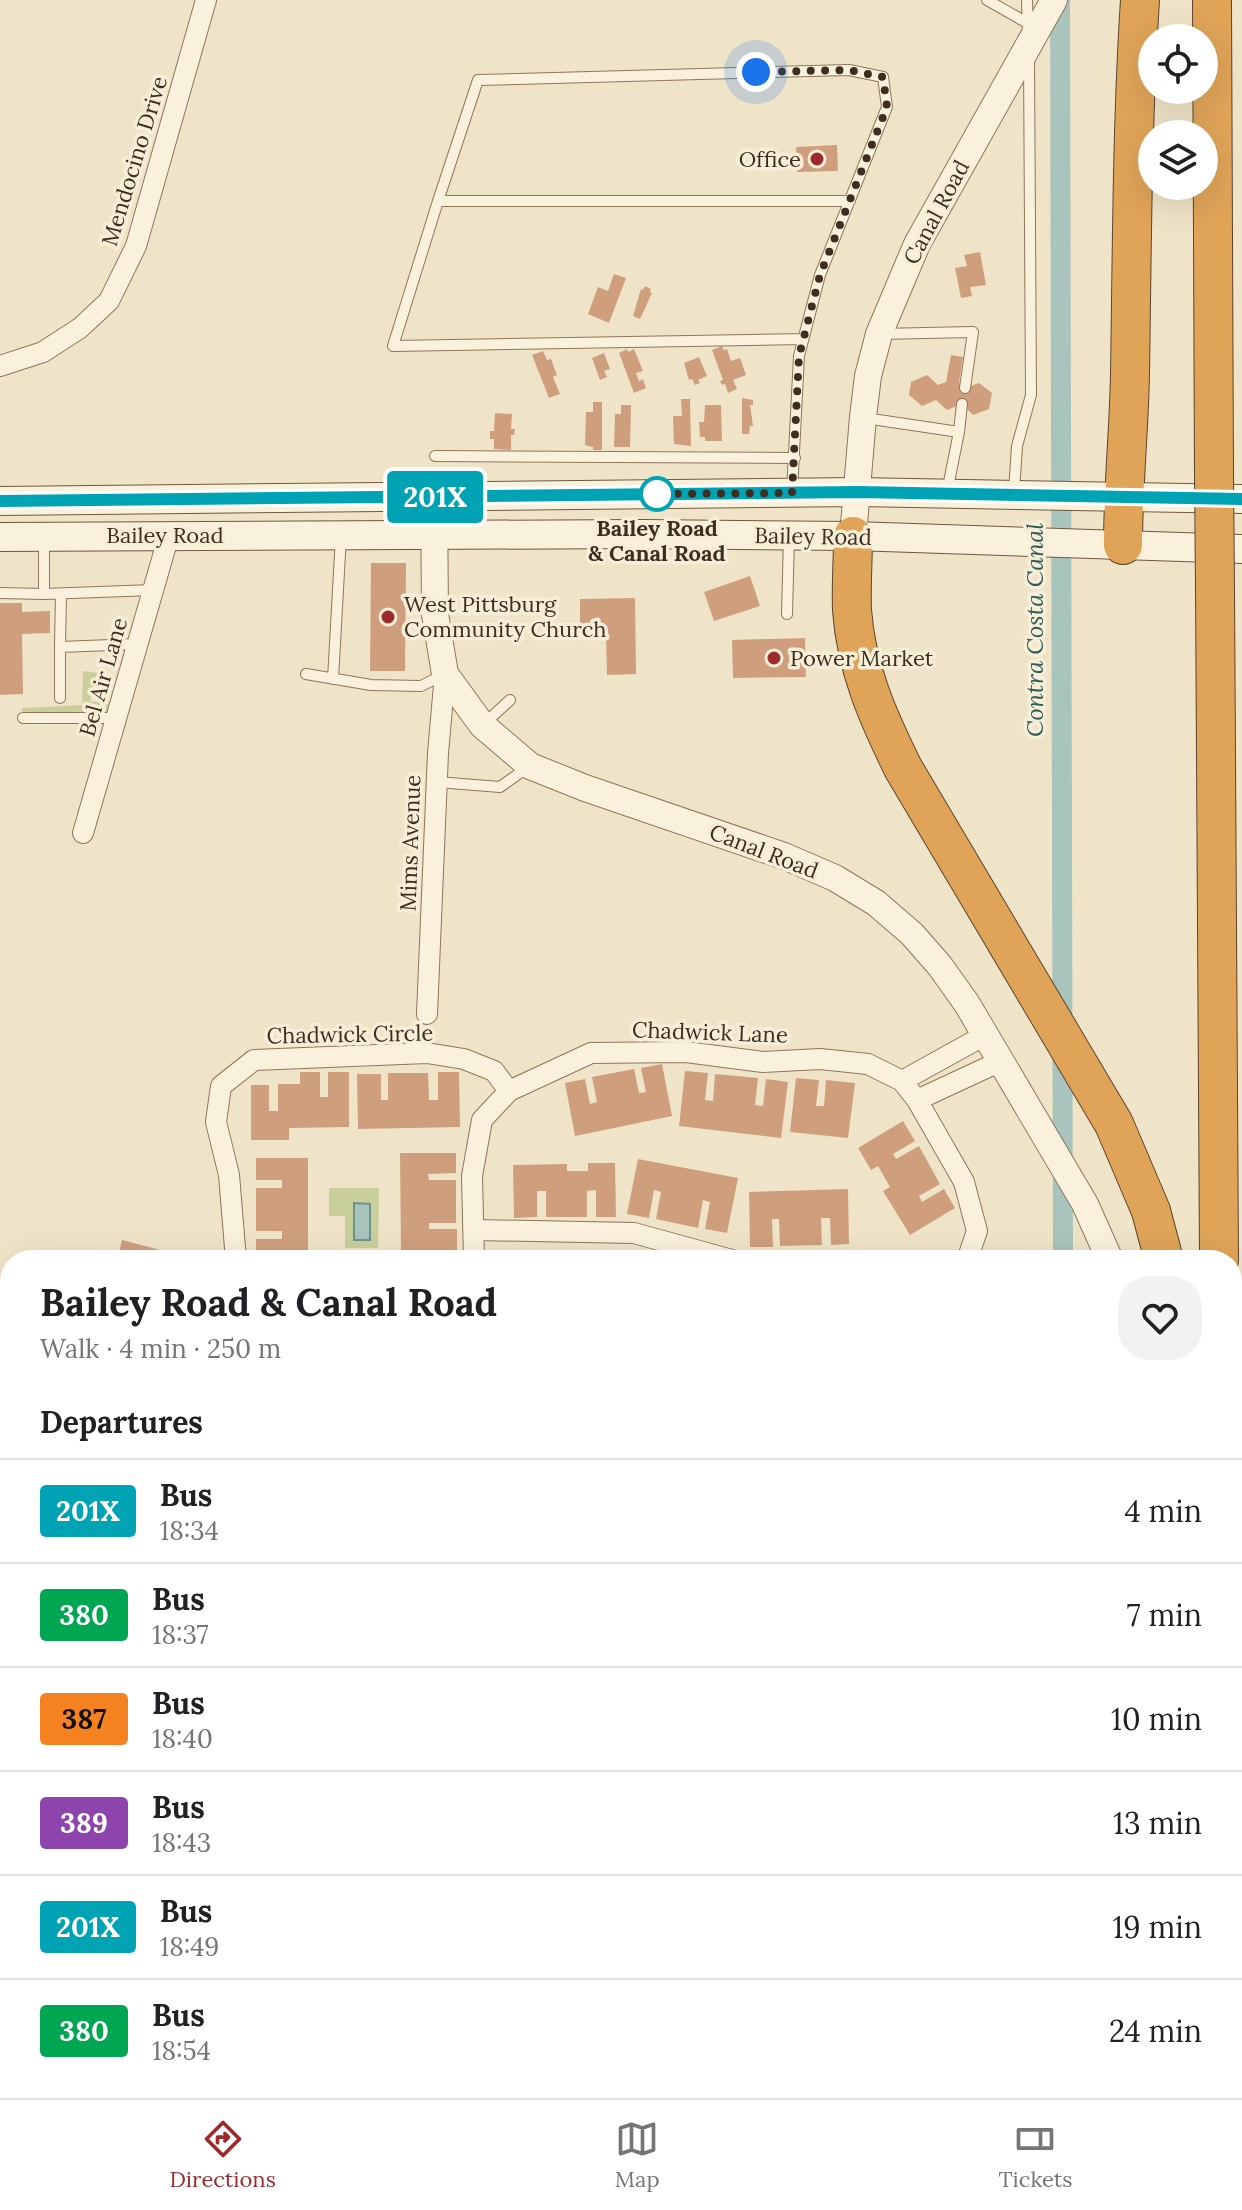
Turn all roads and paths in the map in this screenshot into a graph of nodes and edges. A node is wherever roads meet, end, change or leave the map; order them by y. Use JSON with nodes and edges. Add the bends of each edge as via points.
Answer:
{"nodes":[{"id":1,"x":206,"y":0,"type":"edge"},
{"id":2,"x":987,"y":0,"type":"edge"},
{"id":3,"x":1027,"y":0,"type":"edge"},
{"id":4,"x":1054,"y":0,"type":"edge"},
{"id":5,"x":1140,"y":0,"type":"edge"},
{"id":6,"x":1212,"y":0,"type":"edge"},
{"id":7,"x":1032,"y":33,"type":"junction"},
{"id":8,"x":438,"y":201,"type":"junction"},
{"id":9,"x":850,"y":201,"type":"junction"},
{"id":10,"x":879,"y":334,"type":"junction"},
{"id":11,"x":803,"y":339,"type":"junction"},
{"id":12,"x":0,"y":366,"type":"edge"},
{"id":13,"x":965,"y":388,"type":"dead end"},
{"id":14,"x":962,"y":404,"type":"dead end"},
{"id":15,"x":863,"y":417,"type":"junction"},
{"id":16,"x":959,"y":432,"type":"junction"},
{"id":17,"x":435,"y":456,"type":"dead end"},
{"id":18,"x":795,"y":458,"type":"junction"},
{"id":19,"x":858,"y":492,"type":"junction"},
{"id":20,"x":792,"y":493,"type":"junction"},
{"id":21,"x":947,"y":494,"type":"junction"},
{"id":22,"x":1022,"y":496,"type":"junction"},
{"id":23,"x":1123,"y":496,"type":"junction"},
{"id":24,"x":434,"y":497,"type":"junction"},
{"id":25,"x":1242,"y":499,"type":"edge"},
{"id":26,"x":0,"y":501,"type":"edge"},
{"id":27,"x":251,"y":516,"type":"junction"},
{"id":28,"x":341,"y":534,"type":"junction"},
{"id":29,"x":432,"y":534,"type":"junction"},
{"id":30,"x":169,"y":535,"type":"junction"},
{"id":31,"x":790,"y":535,"type":"junction"},
{"id":32,"x":44,"y":536,"type":"junction"},
{"id":33,"x":853,"y":536,"type":"junction"},
{"id":34,"x":0,"y":537,"type":"edge"},
{"id":35,"x":1123,"y":545,"type":"junction"},
{"id":36,"x":1242,"y":549,"type":"edge"},
{"id":37,"x":153,"y":590,"type":"junction"},
{"id":38,"x":0,"y":593,"type":"edge"},
{"id":39,"x":44,"y":594,"type":"junction"},
{"id":40,"x":61,"y":594,"type":"junction"},
{"id":41,"x":787,"y":614,"type":"dead end"},
{"id":42,"x":137,"y":644,"type":"junction"},
{"id":43,"x":60,"y":647,"type":"junction"},
{"id":44,"x":306,"y":674,"type":"dead end"},
{"id":45,"x":445,"y":674,"type":"junction"},
{"id":46,"x":333,"y":679,"type":"junction"},
{"id":47,"x":60,"y":698,"type":"dead end"},
{"id":48,"x":510,"y":700,"type":"dead end"},
{"id":49,"x":23,"y":718,"type":"dead end"},
{"id":50,"x":116,"y":718,"type":"junction"},
{"id":51,"x":482,"y":725,"type":"junction"},
{"id":52,"x":530,"y":766,"type":"junction"},
{"id":53,"x":437,"y":782,"type":"junction"},
{"id":54,"x":83,"y":833,"type":"dead end"},
{"id":55,"x":427,"y":1014,"type":"dead end"},
{"id":56,"x":985,"y":1035,"type":"junction"},
{"id":57,"x":1001,"y":1061,"type":"junction"},
{"id":58,"x":902,"y":1081,"type":"junction"},
{"id":59,"x":509,"y":1091,"type":"junction"},
{"id":60,"x":917,"y":1100,"type":"junction"},
{"id":61,"x":475,"y":1230,"type":"junction"},
{"id":62,"x":235,"y":1250,"type":"edge"},
{"id":63,"x":474,"y":1250,"type":"edge"},
{"id":64,"x":696,"y":1250,"type":"edge"},
{"id":65,"x":970,"y":1250,"type":"edge"},
{"id":66,"x":1106,"y":1250,"type":"edge"},
{"id":67,"x":1161,"y":1250,"type":"edge"},
{"id":68,"x":1219,"y":1250,"type":"edge"}],
"edges":[{"from":1,"to":12,"type":"street","name":"Mendocino Drive","via":[[136,246],[109,301],[43,352]]},
{"from":2,"to":7,"type":"lane"},
{"from":3,"to":7,"type":"lane"},
{"from":4,"to":7,"type":"street","name":"Canal Road"},
{"from":5,"to":23,"type":"highway"},
{"from":6,"to":68,"type":"highway","bridge":true},
{"from":7,"to":10,"type":"street","name":"Canal Road","via":[[917,244]]},
{"from":7,"to":22,"type":"lane","via":[[1031,395],[1017,446]]},
{"from":8,"to":9,"type":"lane"},
{"from":8,"to":9,"type":"lane","via":[[478,80],[849,70],[883,77],[887,107]]},
{"from":8,"to":11,"type":"lane","via":[[393,346]]},
{"from":9,"to":11,"type":"lane","via":[[820,275]]},
{"from":10,"to":13,"type":"lane","via":[[973,332]]},
{"from":10,"to":15,"type":"street","name":"Canal Road"},
{"from":11,"to":18,"type":"lane"},
{"from":14,"to":16,"type":"lane"},
{"from":15,"to":16,"type":"lane"},
{"from":15,"to":19,"type":"street","name":"Canal Road"},
{"from":16,"to":21,"type":"lane"},
{"from":17,"to":18,"type":"lane"},
{"from":18,"to":20,"type":"lane"},
{"from":19,"to":20,"type":"main road","name":"Bailey Road"},
{"from":19,"to":21,"type":"main road","name":"Bailey Road"},
{"from":19,"to":33,"type":"street","name":"Canal Road"},
{"from":20,"to":24,"type":"main road","name":"Bailey Road"},
{"from":21,"to":22,"type":"main road","name":"Bailey Road"},
{"from":22,"to":23,"type":"main road","name":"Bailey Road"},
{"from":23,"to":25,"type":"main road","name":"Bailey Road"},
{"from":23,"to":35,"type":"highway"},
{"from":24,"to":27,"type":"main road","name":"Bailey Road"},
{"from":24,"to":29,"type":"street","name":"Canal Road"},
{"from":26,"to":27,"type":"main road","name":"Bailey Road"},
{"from":27,"to":28,"type":"main road","name":"Bailey Road"},
{"from":27,"to":30,"type":"main road","name":"Bailey Road"},
{"from":28,"to":29,"type":"main road","name":"Bailey Road"},
{"from":28,"to":46,"type":"lane"},
{"from":29,"to":31,"type":"main road","name":"Bailey Road"},
{"from":29,"to":45,"type":"street","name":"Canal Road","via":[[435,614]]},
{"from":30,"to":32,"type":"main road","name":"Bailey Road"},
{"from":30,"to":37,"type":"street","name":"Bel Air Lane"},
{"from":31,"to":33,"type":"main road","name":"Bailey Road"},
{"from":31,"to":41,"type":"lane"},
{"from":32,"to":34,"type":"main road","name":"Bailey Road"},
{"from":32,"to":39,"type":"lane"},
{"from":33,"to":35,"type":"main road","name":"Bailey Road"},
{"from":33,"to":67,"type":"highway","via":[[856,643],[881,724],[1101,1101],[1130,1158]]},
{"from":35,"to":36,"type":"main road","name":"Bailey Road"},
{"from":37,"to":40,"type":"lane"},
{"from":37,"to":42,"type":"street","name":"Bel Air Lane"},
{"from":38,"to":39,"type":"lane"},
{"from":39,"to":40,"type":"lane"},
{"from":40,"to":43,"type":"lane"},
{"from":42,"to":43,"type":"lane"},
{"from":42,"to":50,"type":"street","name":"Bel Air Lane"},
{"from":43,"to":47,"type":"lane"},
{"from":44,"to":46,"type":"lane"},
{"from":45,"to":46,"type":"lane","via":[[421,686]]},
{"from":45,"to":51,"type":"street","name":"Canal Road"},
{"from":45,"to":53,"type":"street","name":"Mims Avenue"},
{"from":48,"to":51,"type":"lane"},
{"from":49,"to":50,"type":"lane"},
{"from":50,"to":54,"type":"street","name":"Bel Air Lane"},
{"from":51,"to":52,"type":"street","name":"Canal Road"},
{"from":52,"to":53,"type":"lane","via":[[500,787]]},
{"from":52,"to":56,"type":"street","name":"Canal Road","via":[[835,878],[912,934]]},
{"from":53,"to":55,"type":"street","name":"Mims Avenue"},
{"from":56,"to":57,"type":"street","name":"Canal Road"},
{"from":56,"to":58,"type":"street"},
{"from":57,"to":60,"type":"street"},
{"from":57,"to":66,"type":"street","name":"Canal Road","via":[[1085,1204]]},
{"from":58,"to":59,"type":"street","name":"Chadwick Lane","via":[[868,1064],[820,1059],[763,1062],[686,1052],[591,1053]]},
{"from":58,"to":60,"type":"street","name":"Chadwick Lane"},
{"from":59,"to":61,"type":"street","name":"Chadwick Lane","via":[[482,1120],[472,1176]]},
{"from":59,"to":62,"type":"street","name":"Chadwick Circle","via":[[494,1071],[427,1053],[254,1060],[221,1086],[216,1122],[229,1175]]},
{"from":60,"to":65,"type":"street","name":"Chadwick Lane","via":[[964,1182],[977,1231]]},
{"from":61,"to":63,"type":"street","name":"Chadwick Lane"},
{"from":61,"to":64,"type":"street","via":[[634,1233]]}]}
